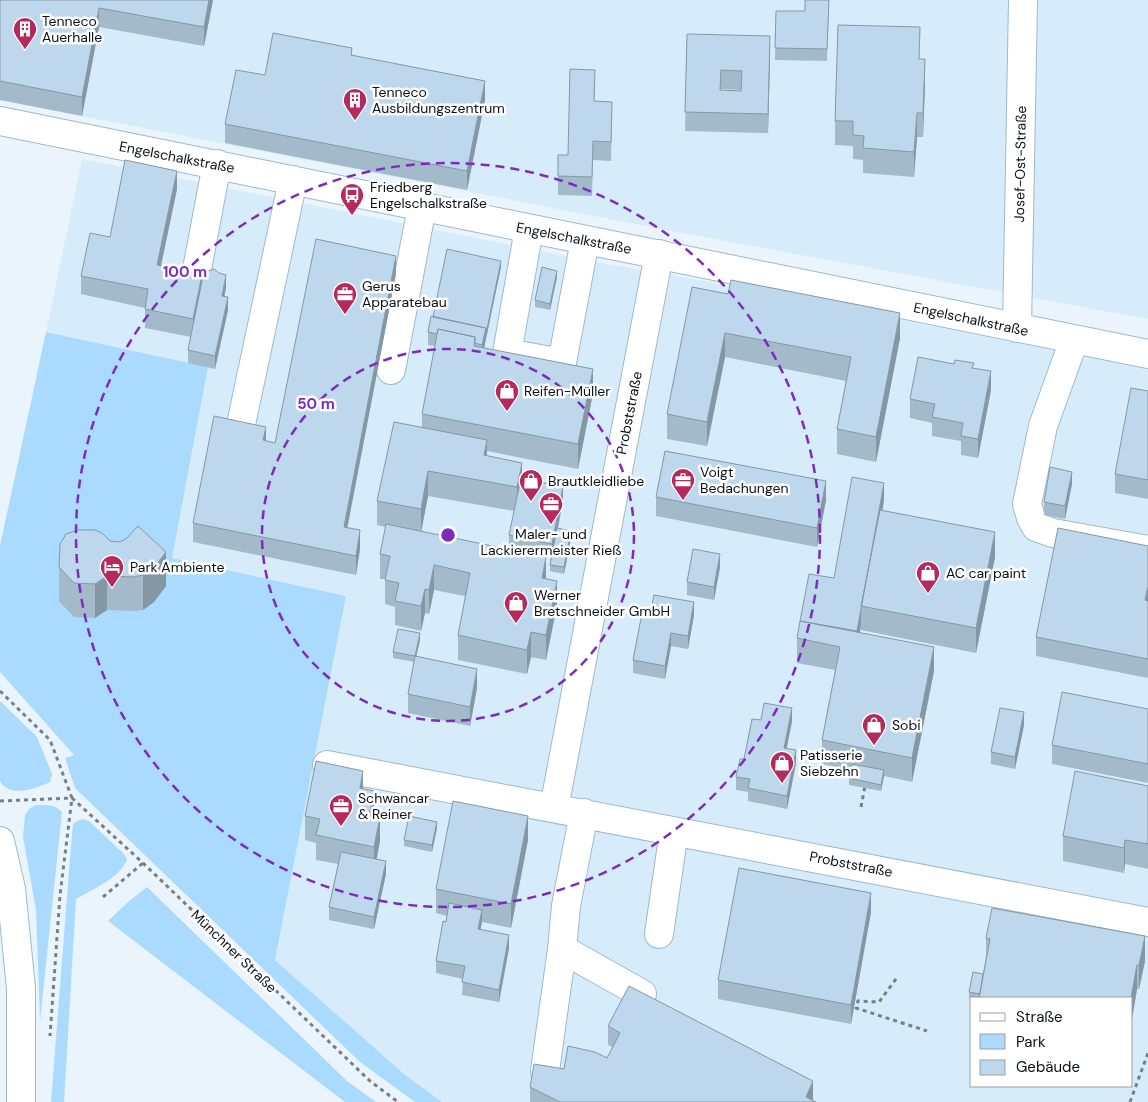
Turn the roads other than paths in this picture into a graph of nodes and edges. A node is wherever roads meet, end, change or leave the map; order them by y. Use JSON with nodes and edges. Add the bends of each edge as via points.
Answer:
{"nodes":[{"id":1,"x":1023,"y":0,"type":"edge"},
{"id":2,"x":0,"y":121,"type":"edge"},
{"id":3,"x":217,"y":164,"type":"junction"},
{"id":4,"x":293,"y":180,"type":"junction"},
{"id":5,"x":422,"y":207,"type":"junction"},
{"id":6,"x":529,"y":229,"type":"junction"},
{"id":7,"x":585,"y":240,"type":"junction"},
{"id":8,"x":659,"y":254,"type":"junction"},
{"id":9,"x":197,"y":269,"type":"dead end"},
{"id":10,"x":1017,"y":328,"type":"junction"},
{"id":11,"x":1074,"y":340,"type":"junction"},
{"id":12,"x":1148,"y":354,"type":"edge"},
{"id":13,"x":391,"y":370,"type":"dead end"},
{"id":14,"x":240,"y":429,"type":"edge"},
{"id":15,"x":1148,"y":550,"type":"edge"},
{"id":16,"x":321,"y":764,"type":"edge"},
{"id":17,"x":554,"y":808,"type":"junction"},
{"id":18,"x":584,"y":813,"type":"junction"},
{"id":19,"x":674,"y":831,"type":"junction"},
{"id":20,"x":0,"y":841,"type":"edge"},
{"id":21,"x":1148,"y":922,"type":"edge"},
{"id":22,"x":659,"y":934,"type":"dead end"},
{"id":23,"x":562,"y":949,"type":"junction"},
{"id":24,"x":642,"y":994,"type":"edge"},
{"id":25,"x":545,"y":1071,"type":"edge"},
{"id":26,"x":21,"y":1102,"type":"edge"}],
"edges":[{"from":1,"to":10,"type":"street","name":"Josef-Ost-Straße"},
{"from":2,"to":3,"type":"street","name":"Engelschalkstraße"},
{"from":3,"to":4,"type":"street","name":"Engelschalkstraße"},
{"from":3,"to":9,"type":"street"},
{"from":4,"to":5,"type":"street","name":"Engelschalkstraße"},
{"from":4,"to":14,"type":"street"},
{"from":5,"to":6,"type":"street","name":"Engelschalkstraße"},
{"from":5,"to":13,"type":"street"},
{"from":6,"to":7,"type":"street","name":"Engelschalkstraße"},
{"from":6,"to":7,"type":"street","via":[[507,352],[516,354],[562,363]]},
{"from":7,"to":8,"type":"street","name":"Engelschalkstraße"},
{"from":8,"to":10,"type":"street","name":"Engelschalkstraße"},
{"from":8,"to":17,"type":"street","name":"Probststraße"},
{"from":10,"to":11,"type":"street","name":"Engelschalkstraße"},
{"from":11,"to":12,"type":"street","name":"Engelschalkstraße"},
{"from":11,"to":15,"type":"street","via":[[1043,426],[1027,504],[1030,518],[1036,527],[1053,534]]},
{"from":16,"to":17,"type":"street","name":"Probststraße"},
{"from":17,"to":18,"type":"street","name":"Probststraße"},
{"from":18,"to":19,"type":"street","name":"Probststraße"},
{"from":18,"to":23,"type":"street","via":[[566,906]]},
{"from":19,"to":21,"type":"street","name":"Probststraße"},
{"from":19,"to":22,"type":"street"},
{"from":20,"to":26,"type":"street","via":[[11,889],[21,988]]},
{"from":23,"to":24,"type":"street"},
{"from":23,"to":25,"type":"street"}]}
